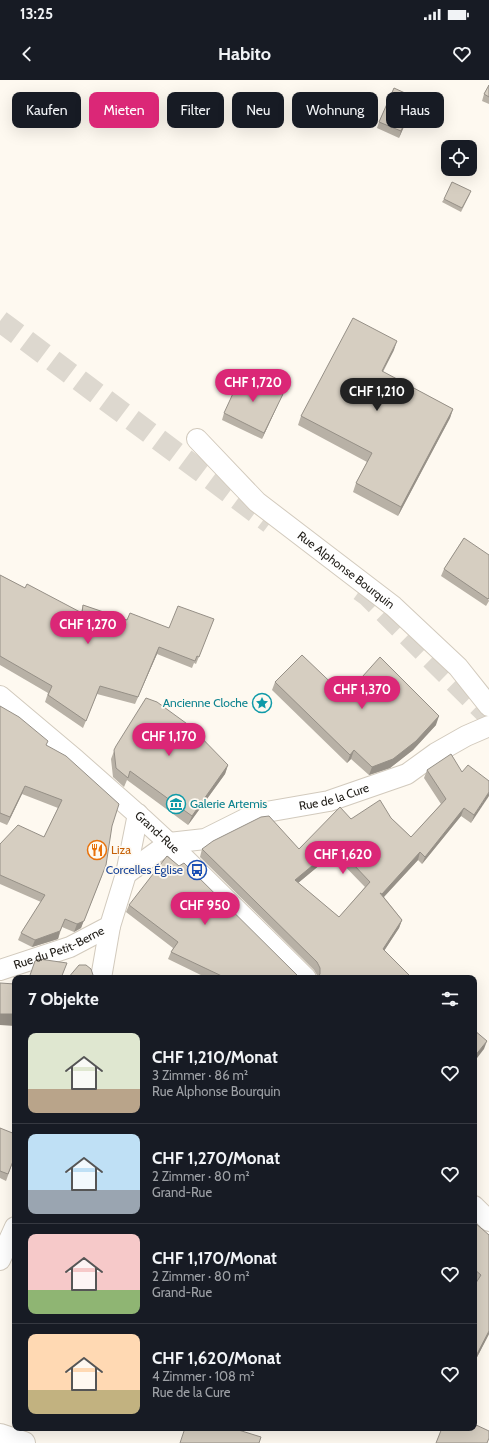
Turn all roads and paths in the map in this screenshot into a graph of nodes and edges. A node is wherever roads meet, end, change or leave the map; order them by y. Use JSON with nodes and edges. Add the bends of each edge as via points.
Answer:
{"nodes":[{"id":1,"x":197,"y":439,"type":"dead end"},
{"id":2,"x":0,"y":696,"type":"edge"},
{"id":3,"x":489,"y":706,"type":"edge"},
{"id":4,"x":489,"y":726,"type":"edge"},
{"id":5,"x":138,"y":814,"type":"junction"},
{"id":6,"x":170,"y":843,"type":"junction"},
{"id":7,"x":126,"y":874,"type":"junction"},
{"id":8,"x":110,"y":926,"type":"junction"},
{"id":9,"x":0,"y":970,"type":"edge"},
{"id":10,"x":102,"y":975,"type":"edge"},
{"id":11,"x":303,"y":975,"type":"edge"},
{"id":12,"x":477,"y":1209,"type":"edge"},
{"id":13,"x":489,"y":1221,"type":"edge"},
{"id":14,"x":12,"y":1234,"type":"edge"},
{"id":15,"x":0,"y":1260,"type":"edge"},
{"id":16,"x":0,"y":1435,"type":"edge"},
{"id":17,"x":24,"y":1443,"type":"edge"}],
"edges":[{"from":1,"to":3,"type":"street","name":"Rue Alphonse Bourquin","via":[[257,502],[392,606],[458,667]]},
{"from":2,"to":5,"type":"street","name":"Grand-Rue"},
{"from":4,"to":6,"type":"street","name":"Rue de la Cure","via":[[442,749],[407,774],[329,801],[255,814],[205,839]]},
{"from":5,"to":6,"type":"street","name":"Grand-Rue"},
{"from":5,"to":7,"type":"street","name":"Rue du Petit-Berne"},
{"from":6,"to":7,"type":"street"},
{"from":6,"to":11,"type":"street","name":"Grand-Rue"},
{"from":7,"to":8,"type":"street","name":"Rue du Petit-Berne"},
{"from":8,"to":9,"type":"street","name":"Rue du Petit-Berne","via":[[70,947]]},
{"from":8,"to":10,"type":"street"},
{"from":12,"to":13,"type":"street"},
{"from":14,"to":15,"type":"street"},
{"from":16,"to":17,"type":"street"}]}
